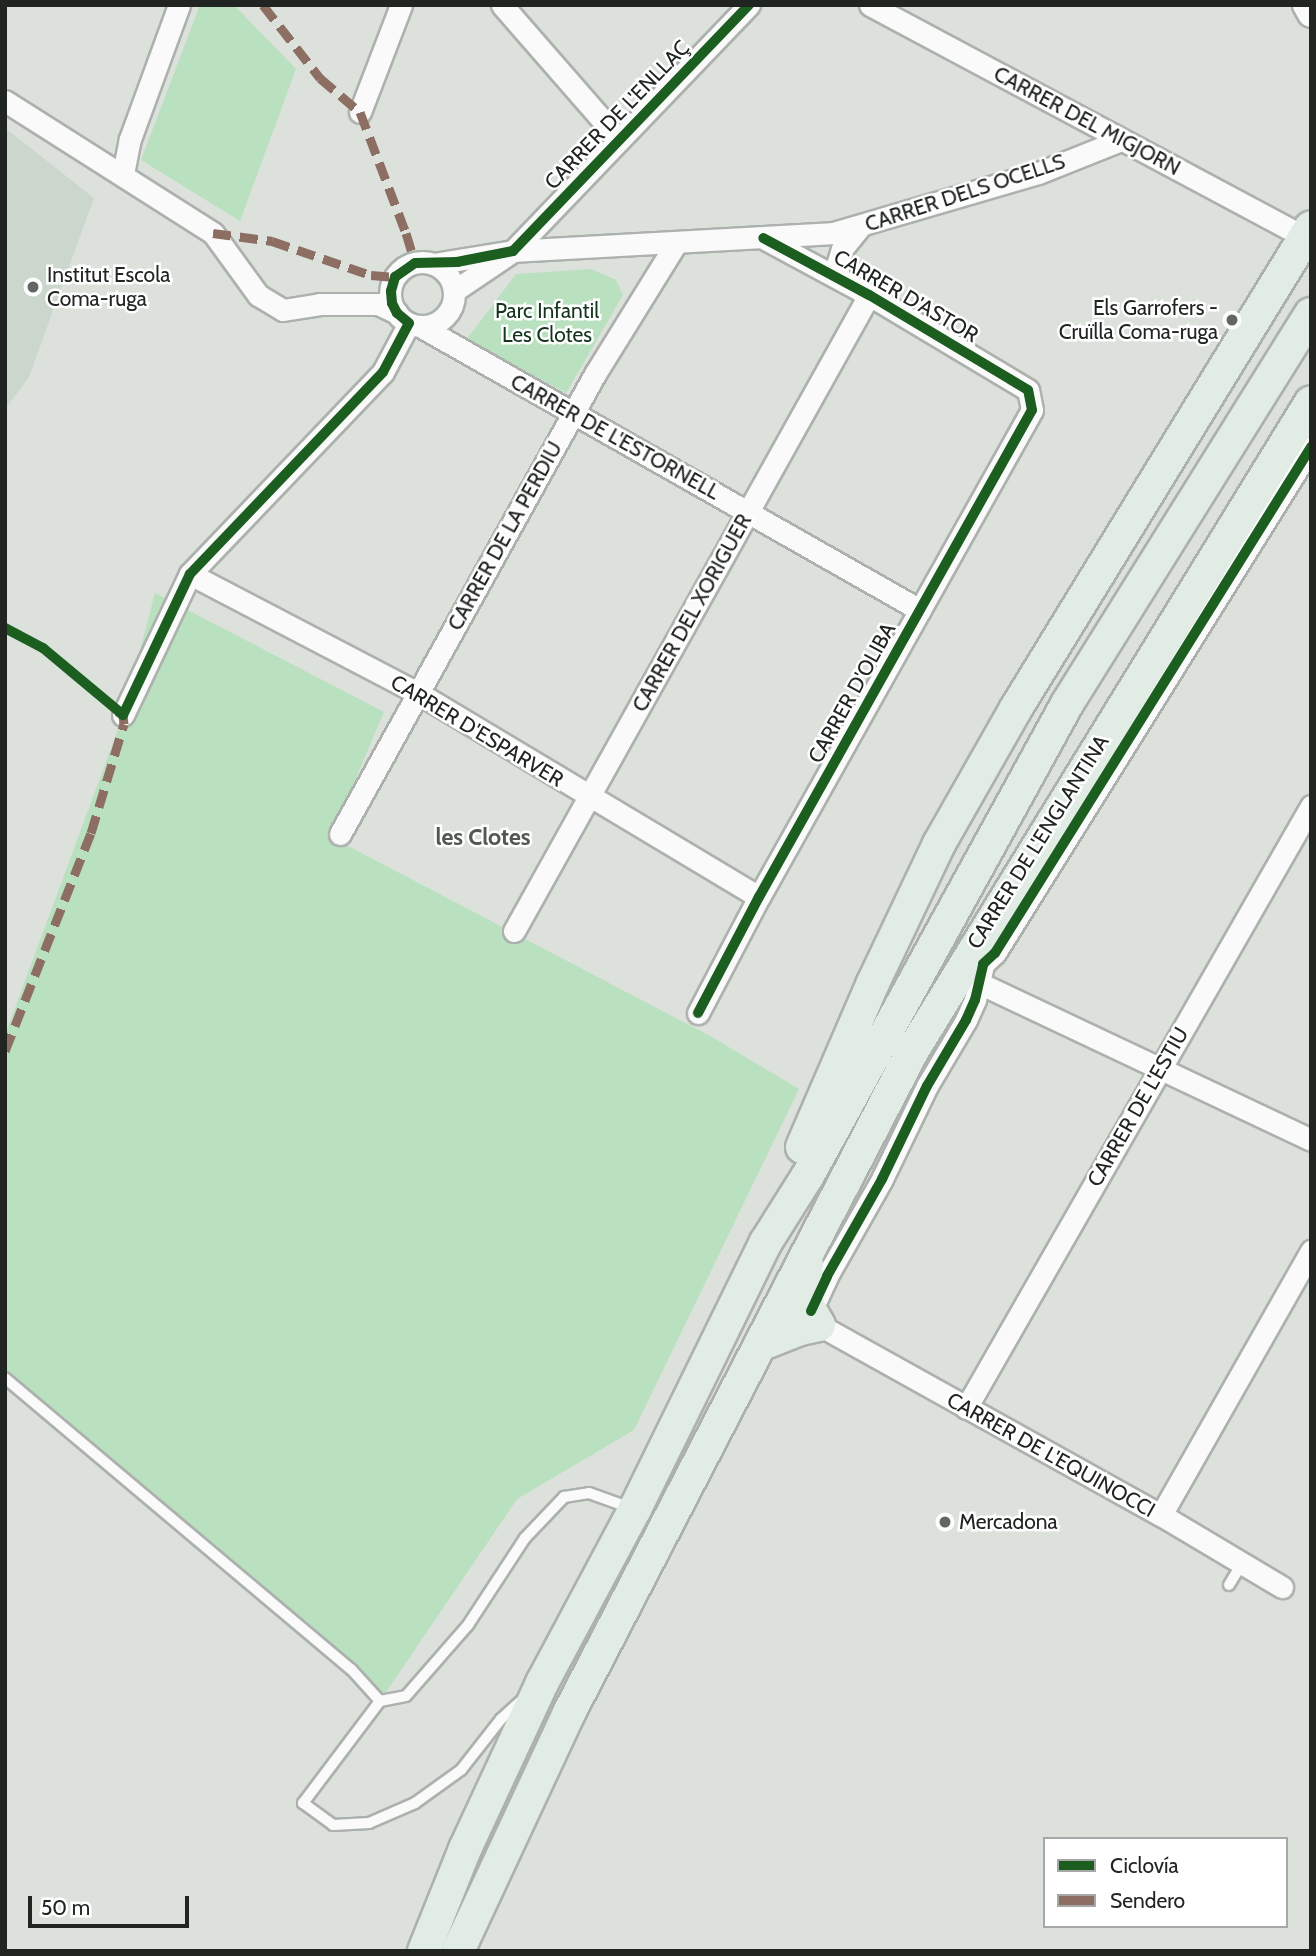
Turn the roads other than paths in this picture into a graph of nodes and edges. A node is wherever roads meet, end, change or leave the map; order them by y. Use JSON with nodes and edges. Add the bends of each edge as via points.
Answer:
{"nodes":[{"id":1,"x":179,"y":5,"type":"edge"},
{"id":2,"x":401,"y":5,"type":"edge"},
{"id":3,"x":502,"y":5,"type":"edge"},
{"id":4,"x":749,"y":5,"type":"edge"},
{"id":5,"x":870,"y":5,"type":"edge"},
{"id":6,"x":1306,"y":5,"type":"edge"},
{"id":7,"x":1311,"y":14,"type":"edge"},
{"id":8,"x":5,"y":101,"type":"edge"},
{"id":9,"x":360,"y":112,"type":"dead end"},
{"id":10,"x":619,"y":139,"type":"junction"},
{"id":11,"x":1121,"y":140,"type":"junction"},
{"id":12,"x":123,"y":174,"type":"junction"},
{"id":13,"x":860,"y":227,"type":"junction"},
{"id":14,"x":1308,"y":232,"type":"edge"},
{"id":15,"x":763,"y":238,"type":"junction"},
{"id":16,"x":677,"y":242,"type":"junction"},
{"id":17,"x":513,"y":251,"type":"junction"},
{"id":18,"x":433,"y":264,"type":"junction"},
{"id":19,"x":839,"y":278,"type":"junction"},
{"id":20,"x":454,"y":292,"type":"junction"},
{"id":21,"x":869,"y":295,"type":"junction"},
{"id":22,"x":1311,"y":314,"type":"edge"},
{"id":23,"x":446,"y":316,"type":"junction"},
{"id":24,"x":409,"y":321,"type":"junction"},
{"id":25,"x":455,"y":348,"type":"junction"},
{"id":26,"x":1028,"y":390,"type":"joint"},
{"id":27,"x":1311,"y":402,"type":"edge"},
{"id":28,"x":573,"y":414,"type":"junction"},
{"id":29,"x":1311,"y":447,"type":"edge"},
{"id":30,"x":749,"y":511,"type":"junction"},
{"id":31,"x":190,"y":574,"type":"junction"},
{"id":32,"x":920,"y":610,"type":"junction"},
{"id":33,"x":418,"y":692,"type":"junction"},
{"id":34,"x":123,"y":715,"type":"dead end"},
{"id":35,"x":587,"y":797,"type":"junction"},
{"id":36,"x":1311,"y":806,"type":"edge"},
{"id":37,"x":341,"y":834,"type":"dead end"},
{"id":38,"x":760,"y":897,"type":"junction"},
{"id":39,"x":514,"y":931,"type":"dead end"},
{"id":40,"x":979,"y":983,"type":"junction"},
{"id":41,"x":698,"y":1013,"type":"dead end"},
{"id":42,"x":913,"y":1050,"type":"junction"},
{"id":43,"x":1160,"y":1069,"type":"junction"},
{"id":44,"x":1311,"y":1140,"type":"edge"},
{"id":45,"x":783,"y":1212,"type":"junction"},
{"id":46,"x":816,"y":1236,"type":"junction"},
{"id":47,"x":1311,"y":1251,"type":"edge"},
{"id":48,"x":815,"y":1318,"type":"junction"},
{"id":49,"x":760,"y":1345,"type":"junction"},
{"id":50,"x":5,"y":1378,"type":"edge"},
{"id":51,"x":967,"y":1408,"type":"junction"},
{"id":52,"x":635,"y":1509,"type":"junction"},
{"id":53,"x":1161,"y":1516,"type":"junction"},
{"id":54,"x":1242,"y":1563,"type":"junction"},
{"id":55,"x":1229,"y":1586,"type":"dead end"},
{"id":56,"x":1282,"y":1587,"type":"dead end"},
{"id":57,"x":542,"y":1683,"type":"junction"},
{"id":58,"x":380,"y":1701,"type":"junction"},
{"id":59,"x":424,"y":1951,"type":"edge"},
{"id":60,"x":458,"y":1951,"type":"edge"}],
"edges":[{"from":1,"to":12,"type":"street","via":[[130,139]]},
{"from":2,"to":9,"type":"street"},
{"from":3,"to":10,"type":"street"},
{"from":4,"to":10,"type":"street","name":"CARRER DE L'ENLLAÇ"},
{"from":5,"to":11,"type":"street","name":"CARRER DEL MIGJORN"},
{"from":6,"to":7,"type":"street"},
{"from":8,"to":12,"type":"street"},
{"from":10,"to":17,"type":"street","name":"CARRER DE L'ENLLAÇ"},
{"from":11,"to":13,"type":"street","name":"CARRER DELS OCELLS","via":[[1038,173]]},
{"from":11,"to":14,"type":"street","name":"CARRER DEL MIGJORN"},
{"from":12,"to":24,"type":"street","via":[[213,233],[258,295],[283,310],[319,304],[379,304]]},
{"from":13,"to":15,"type":"street","name":"CARRER DELS OCELLS"},
{"from":13,"to":19,"type":"street","name":"CARRER D'ASTOR","via":[[842,249]]},
{"from":14,"to":45,"type":"main road","via":[[1015,710],[939,844],[790,1175]]},
{"from":15,"to":16,"type":"street","name":"CARRER DELS OCELLS"},
{"from":15,"to":19,"type":"street","name":"CARRER D'ASTOR"},
{"from":16,"to":17,"type":"street","name":"CARRER DELS OCELLS"},
{"from":16,"to":28,"type":"street","name":"CARRER DE LA PERDIU"},
{"from":17,"to":18,"type":"street","name":"CARRER DELS OCELLS"},
{"from":17,"to":20,"type":"street","name":"CARRER DE L'ENLLAÇ"},
{"from":18,"to":20,"type":"street","via":[[450,278]]},
{"from":18,"to":24,"type":"street","via":[[415,263],[396,277],[391,291]]},
{"from":19,"to":21,"type":"street","name":"CARRER D'ASTOR"},
{"from":20,"to":23,"type":"street"},
{"from":21,"to":26,"type":"street","name":"CARRER D'ASTOR"},
{"from":21,"to":30,"type":"street","name":"CARRER DEL XORIGUER"},
{"from":22,"to":45,"type":"main road","via":[[1067,704],[807,1177]]},
{"from":23,"to":24,"type":"street","via":[[433,324]]},
{"from":23,"to":25,"type":"street"},
{"from":24,"to":25,"type":"street","name":"CARRER DE L'ESTORNELL"},
{"from":24,"to":31,"type":"street","via":[[383,372]]},
{"from":25,"to":28,"type":"street","name":"CARRER DE L'ESTORNELL"},
{"from":26,"to":32,"type":"street","name":"CARRER D'OLIBA","via":[[1032,410]]},
{"from":27,"to":42,"type":"main road"},
{"from":28,"to":30,"type":"street","name":"CARRER DE L'ESTORNELL"},
{"from":28,"to":33,"type":"street","name":"CARRER DE LA PERDIU"},
{"from":29,"to":40,"type":"street","name":"CARRER DE L'ENGLANTINA","via":[[995,953],[983,964]]},
{"from":30,"to":32,"type":"street","name":"CARRER DE L'ESTORNELL"},
{"from":30,"to":35,"type":"street","name":"CARRER DEL XORIGUER"},
{"from":31,"to":33,"type":"street","name":"CARRER D'ESPARVER"},
{"from":31,"to":34,"type":"street"},
{"from":32,"to":38,"type":"street","name":"CARRER D'OLIBA"},
{"from":33,"to":35,"type":"street","name":"CARRER D'ESPARVER"},
{"from":33,"to":37,"type":"street","name":"CARRER DE LA PERDIU"},
{"from":35,"to":38,"type":"street","name":"CARRER D'ESPARVER"},
{"from":35,"to":39,"type":"street","name":"CARRER DEL XORIGUER"},
{"from":36,"to":43,"type":"street","name":"CARRER DE L'ESTIU"},
{"from":38,"to":41,"type":"street","name":"CARRER D'OLIBA"},
{"from":40,"to":42,"type":"street","via":[[958,1000],[930,1041]]},
{"from":40,"to":43,"type":"street"},
{"from":40,"to":48,"type":"street","name":"CARRER DE L'ENGLANTINA","via":[[966,1020],[927,1086]]},
{"from":42,"to":46,"type":"main road"},
{"from":43,"to":44,"type":"street"},
{"from":43,"to":51,"type":"street","name":"CARRER DE L'ESTIU"},
{"from":45,"to":52,"type":"main road"},
{"from":46,"to":48,"type":"main road","via":[[803,1297]]},
{"from":46,"to":49,"type":"main road"},
{"from":47,"to":53,"type":"street"},
{"from":48,"to":49,"type":"main road"},
{"from":48,"to":51,"type":"street","name":"CARRER DE L'EQUINOCCI"},
{"from":49,"to":60,"type":"main road","via":[[569,1713]]},
{"from":50,"to":58,"type":"lane","via":[[351,1669]]},
{"from":51,"to":53,"type":"street","name":"CARRER DE L'EQUINOCCI"},
{"from":52,"to":57,"type":"main road"},
{"from":52,"to":58,"type":"lane","via":[[589,1493],[564,1497],[525,1538],[468,1625],[406,1696]]},
{"from":53,"to":54,"type":"street","name":"CARRER DE L'EQUINOCCI"},
{"from":54,"to":55,"type":"lane"},
{"from":54,"to":56,"type":"street","name":"CARRER DE L'EQUINOCCI"},
{"from":57,"to":58,"type":"lane","via":[[500,1719],[461,1770],[415,1802],[369,1823],[333,1825],[303,1803]]},
{"from":57,"to":59,"type":"main road","via":[[465,1849]]}]}
